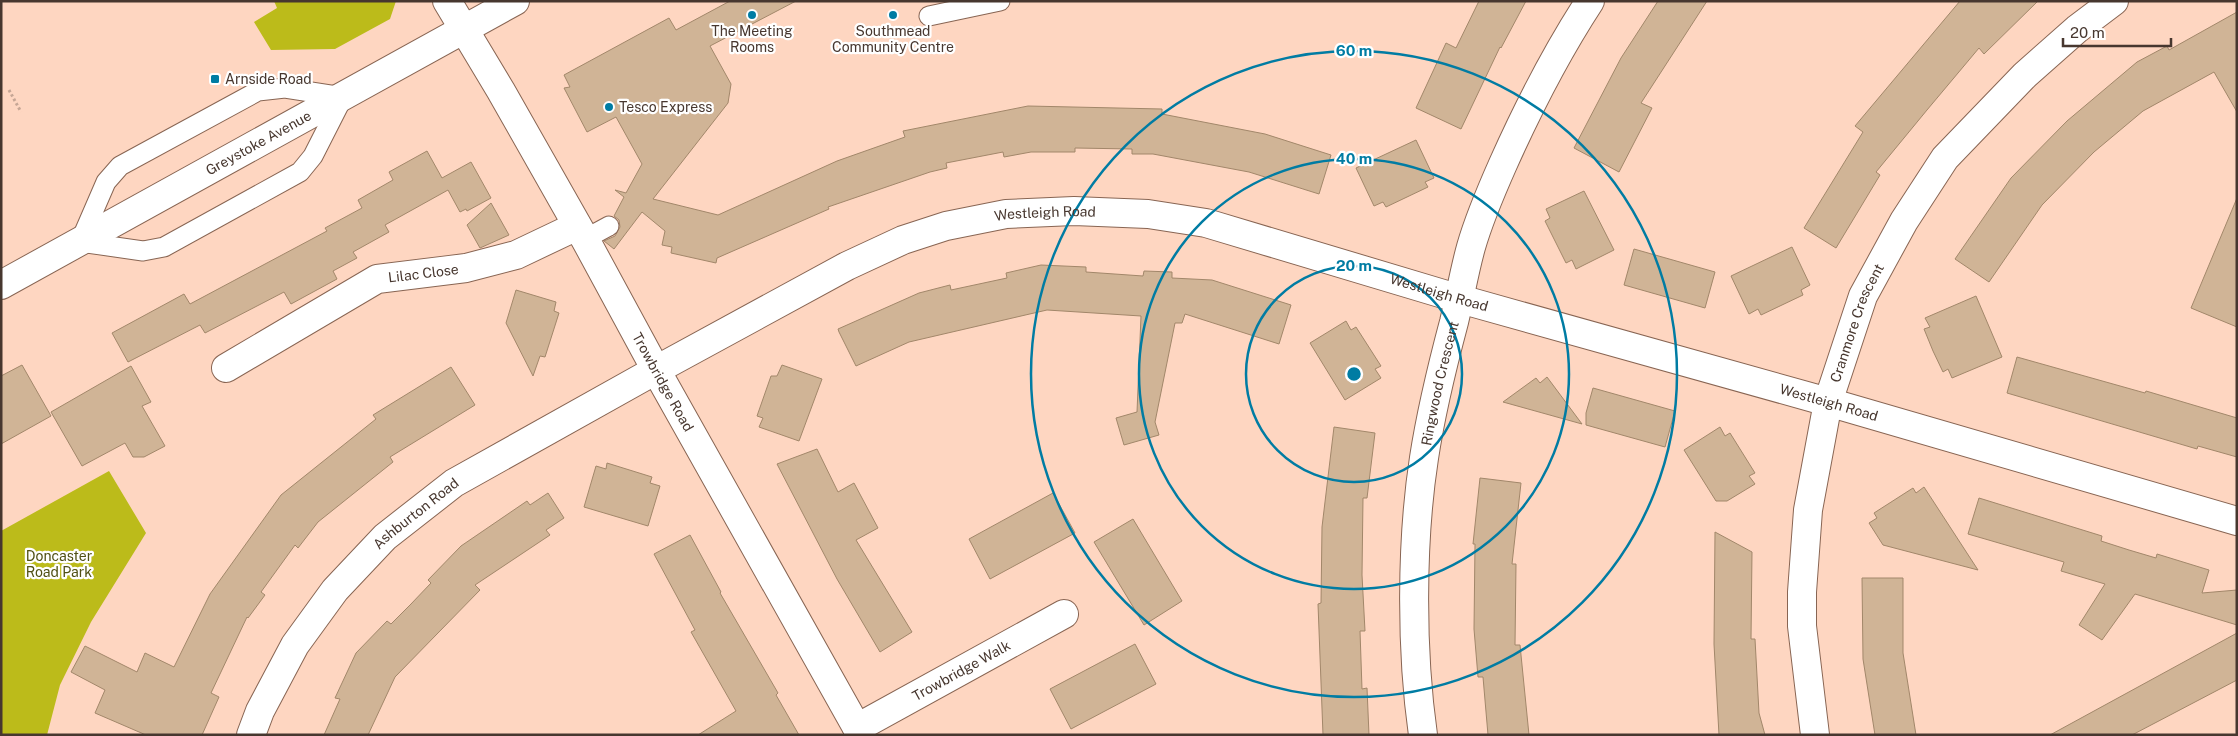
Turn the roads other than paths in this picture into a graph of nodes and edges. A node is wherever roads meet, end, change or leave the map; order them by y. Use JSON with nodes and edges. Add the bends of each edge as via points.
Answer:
{"nodes":[{"id":1,"x":447,"y":1,"type":"edge"},
{"id":2,"x":515,"y":1,"type":"edge"},
{"id":3,"x":1000,"y":1,"type":"edge"},
{"id":4,"x":1590,"y":1,"type":"edge"},
{"id":5,"x":2114,"y":1,"type":"edge"},
{"id":6,"x":928,"y":16,"type":"dead end"},
{"id":7,"x":464,"y":30,"type":"junction"},
{"id":8,"x":343,"y":97,"type":"junction"},
{"id":9,"x":609,"y":226,"type":"dead end"},
{"id":10,"x":581,"y":232,"type":"junction"},
{"id":11,"x":80,"y":242,"type":"junction"},
{"id":12,"x":1,"y":285,"type":"edge"},
{"id":13,"x":1460,"y":299,"type":"junction"},
{"id":14,"x":226,"y":368,"type":"dead end"},
{"id":15,"x":656,"y":370,"type":"junction"},
{"id":16,"x":1828,"y":402,"type":"junction"},
{"id":17,"x":2237,"y":521,"type":"edge"},
{"id":18,"x":1064,"y":614,"type":"dead end"},
{"id":19,"x":859,"y":731,"type":"edge"},
{"id":20,"x":251,"y":735,"type":"edge"},
{"id":21,"x":1423,"y":735,"type":"edge"},
{"id":22,"x":1815,"y":735,"type":"edge"}],
"edges":[{"from":1,"to":7,"type":"street"},
{"from":2,"to":7,"type":"street","name":"Greystoke Avenue"},
{"from":3,"to":6,"type":"lane"},
{"from":4,"to":13,"type":"street","name":"Ringwood Crescent","via":[[1520,125],[1471,246]]},
{"from":5,"to":16,"type":"street","name":"Cranmore Crescent","via":[[2025,74],[1945,158],[1904,221],[1863,296]]},
{"from":7,"to":8,"type":"street","name":"Greystoke Avenue"},
{"from":7,"to":10,"type":"street","name":"Trowbridge Road"},
{"from":8,"to":11,"type":"street","name":"Greystoke Avenue"},
{"from":8,"to":11,"type":"lane","via":[[313,156],[300,172],[164,247],[143,251]]},
{"from":8,"to":11,"type":"lane","via":[[285,88],[258,91],[136,157],[120,166],[106,182]]},
{"from":9,"to":10,"type":"lane"},
{"from":10,"to":14,"type":"street","name":"Lilac Close","via":[[516,256],[466,268],[377,280]]},
{"from":10,"to":15,"type":"street","name":"Trowbridge Road"},
{"from":11,"to":12,"type":"street","name":"Greystoke Avenue"},
{"from":13,"to":15,"type":"street","name":"Westleigh Road","via":[[1206,222],[1148,214],[1074,210],[1006,214],[946,226],[903,240],[847,266]]},
{"from":13,"to":16,"type":"street","name":"Westleigh Road"},
{"from":13,"to":21,"type":"street","name":"Ringwood Crescent","via":[[1436,390],[1417,528],[1415,613]]},
{"from":15,"to":19,"type":"street","name":"Trowbridge Road"},
{"from":15,"to":20,"type":"street","name":"Ashburton Road","via":[[454,483],[385,537],[335,590],[295,645]]},
{"from":16,"to":17,"type":"street","name":"Westleigh Road"},
{"from":16,"to":22,"type":"street","name":"Cranmore Crescent","via":[[1808,510],[1802,592],[1807,678]]},
{"from":18,"to":19,"type":"street","name":"Trowbridge Walk"}]}
